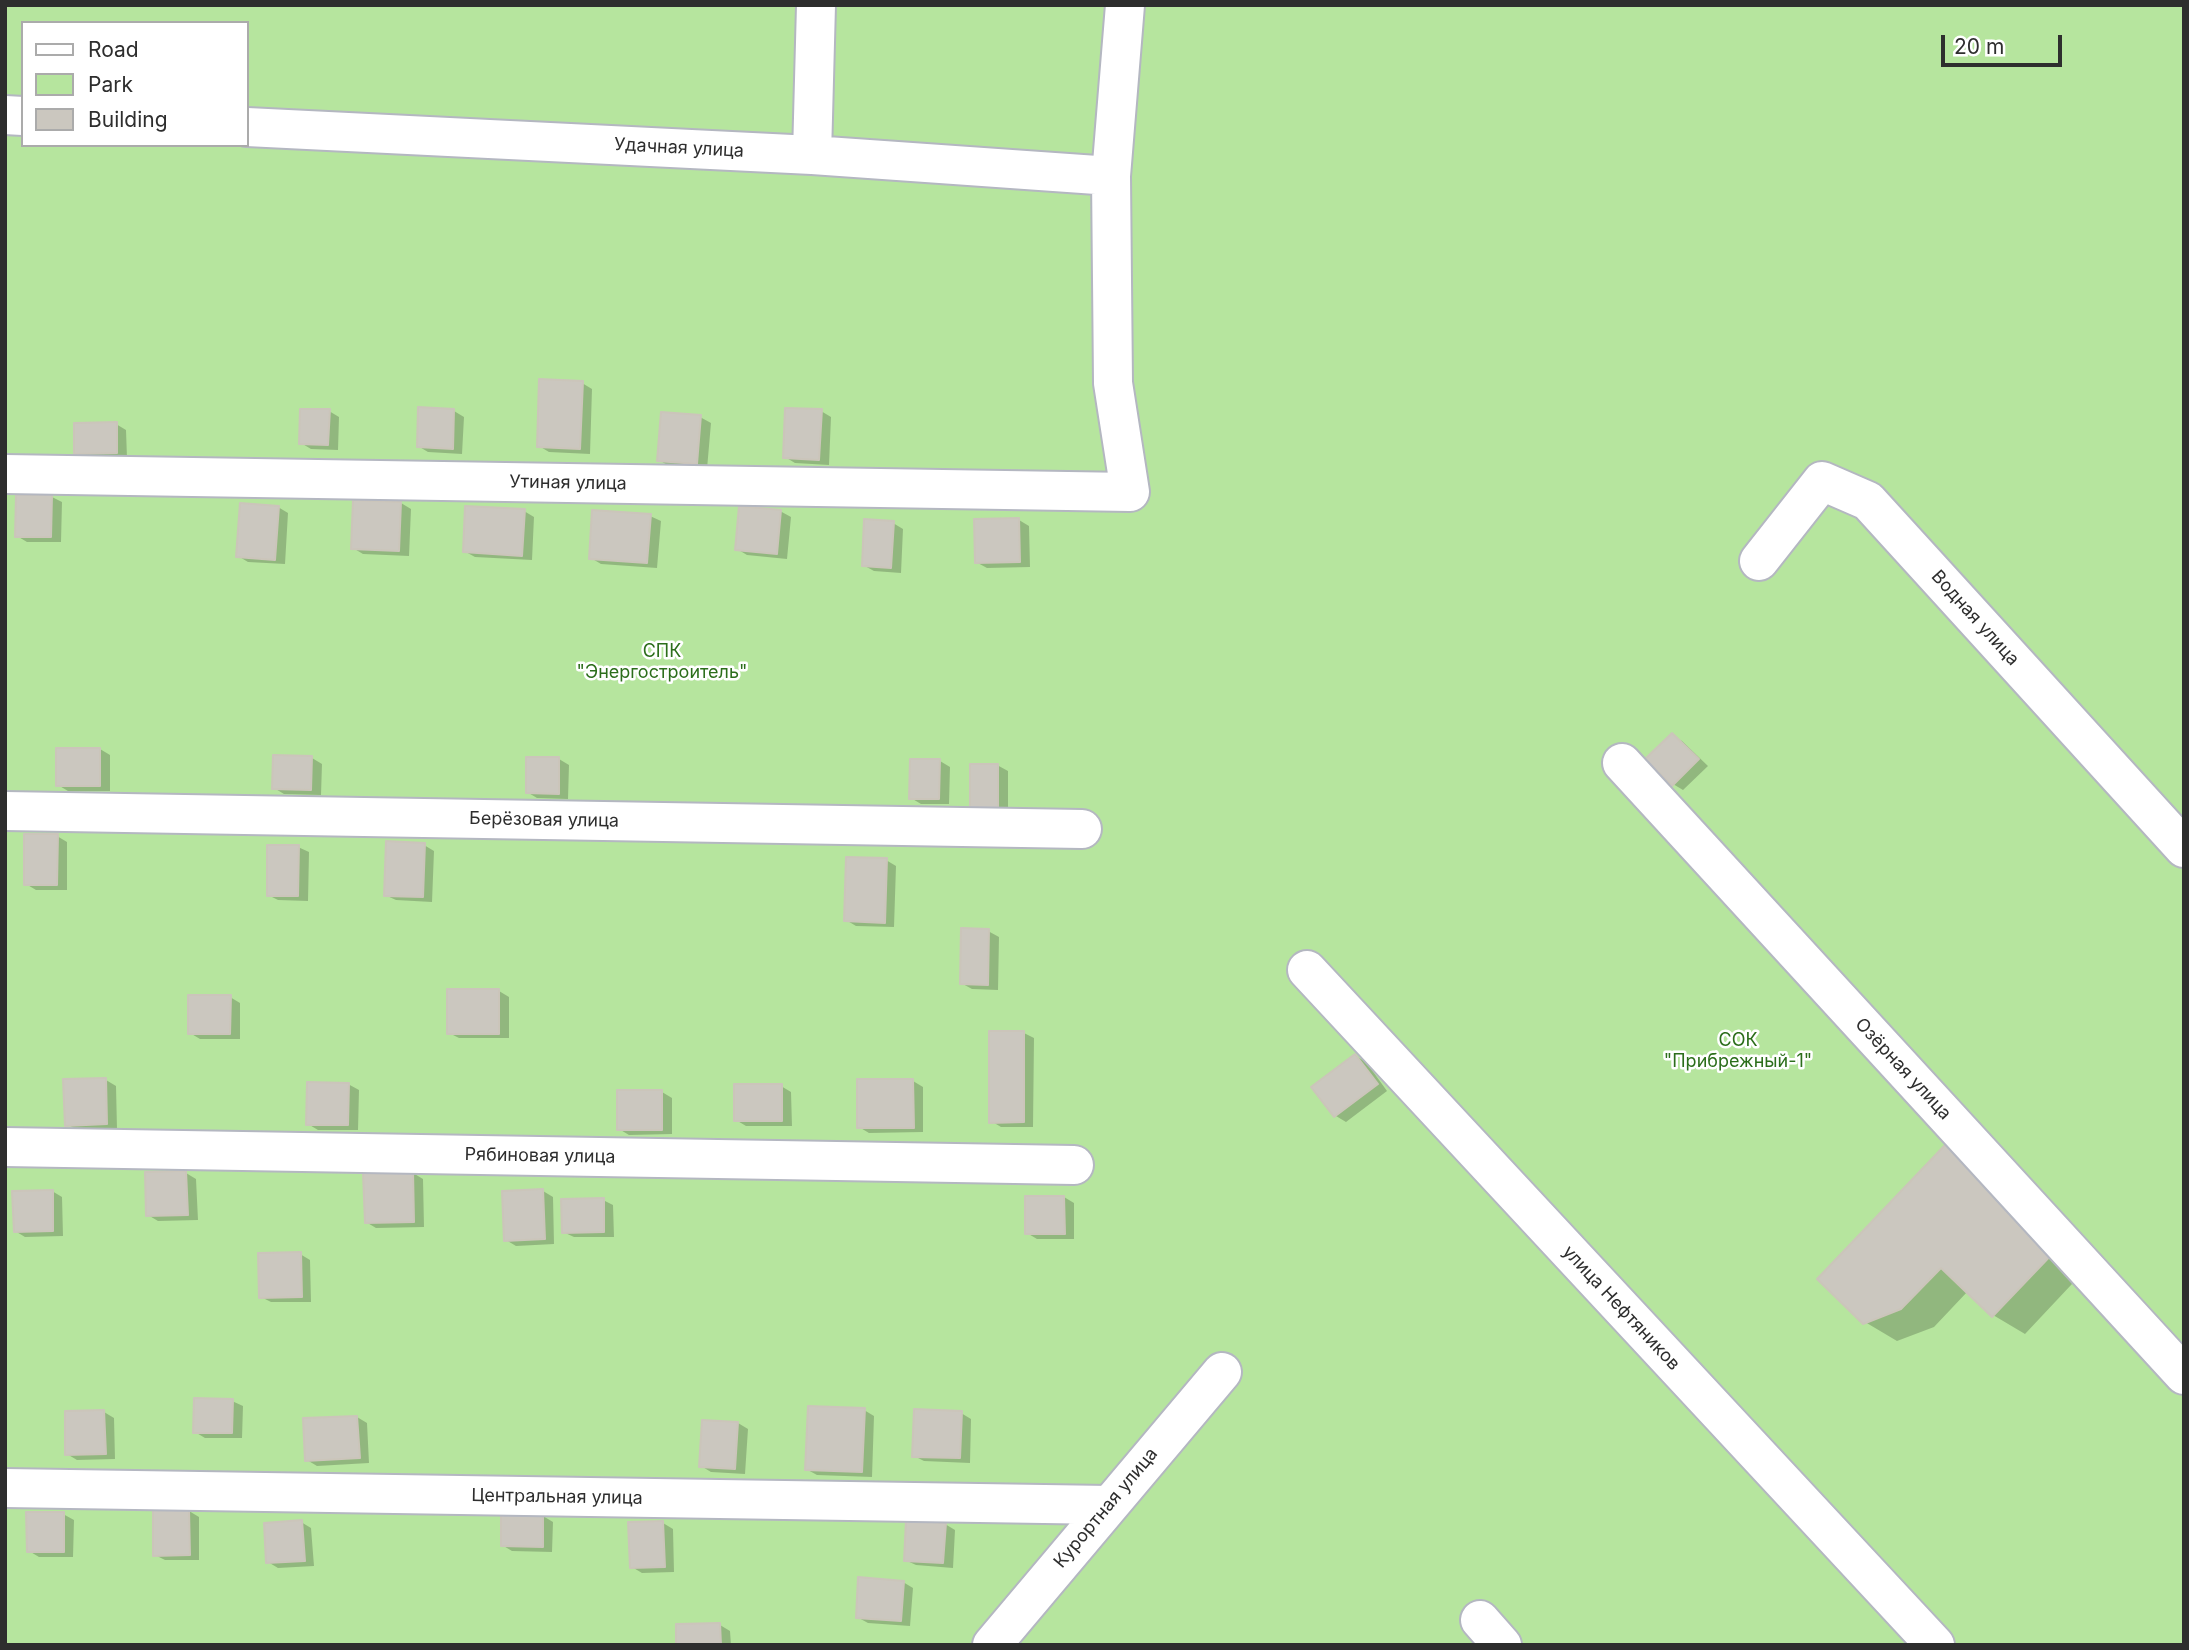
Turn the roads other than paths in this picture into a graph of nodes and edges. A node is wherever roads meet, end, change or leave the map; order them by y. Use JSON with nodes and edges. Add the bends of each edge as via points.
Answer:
{"nodes":[{"id":1,"x":816,"y":5,"type":"edge"},
{"id":2,"x":1125,"y":5,"type":"edge"},
{"id":3,"x":248,"y":127,"type":"edge"},
{"id":4,"x":812,"y":155,"type":"junction"},
{"id":5,"x":1111,"y":176,"type":"junction"},
{"id":6,"x":5,"y":474,"type":"edge"},
{"id":7,"x":1759,"y":561,"type":"dead end"},
{"id":8,"x":1622,"y":763,"type":"dead end"},
{"id":9,"x":5,"y":811,"type":"edge"},
{"id":10,"x":1082,"y":830,"type":"dead end"},
{"id":11,"x":2184,"y":848,"type":"edge"},
{"id":12,"x":1307,"y":970,"type":"dead end"},
{"id":13,"x":5,"y":1147,"type":"edge"},
{"id":14,"x":1074,"y":1165,"type":"dead end"},
{"id":15,"x":1222,"y":1372,"type":"dead end"},
{"id":16,"x":2184,"y":1375,"type":"edge"},
{"id":17,"x":5,"y":1488,"type":"edge"},
{"id":18,"x":1108,"y":1505,"type":"junction"},
{"id":19,"x":992,"y":1645,"type":"edge"},
{"id":20,"x":1935,"y":1645,"type":"edge"}],
"edges":[{"from":1,"to":4,"type":"street"},
{"from":2,"to":5,"type":"street"},
{"from":3,"to":4,"type":"street","name":"Удачная улица"},
{"from":4,"to":5,"type":"street","name":"Удачная улица"},
{"from":5,"to":6,"type":"street","name":"Утиная улица","via":[[1113,383],[1130,492]]},
{"from":7,"to":11,"type":"street","name":"Водная улица","via":[[1822,481],[1868,501]]},
{"from":8,"to":16,"type":"street","name":"Озёрная улица"},
{"from":9,"to":10,"type":"street","name":"Берёзовая улица"},
{"from":12,"to":20,"type":"street","name":"улица Нефтяников"},
{"from":13,"to":14,"type":"street","name":"Рябиновая улица"},
{"from":15,"to":18,"type":"street","name":"Курортная улица"},
{"from":17,"to":18,"type":"street","name":"Центральная улица"},
{"from":18,"to":19,"type":"street","name":"Курортная улица"}]}
